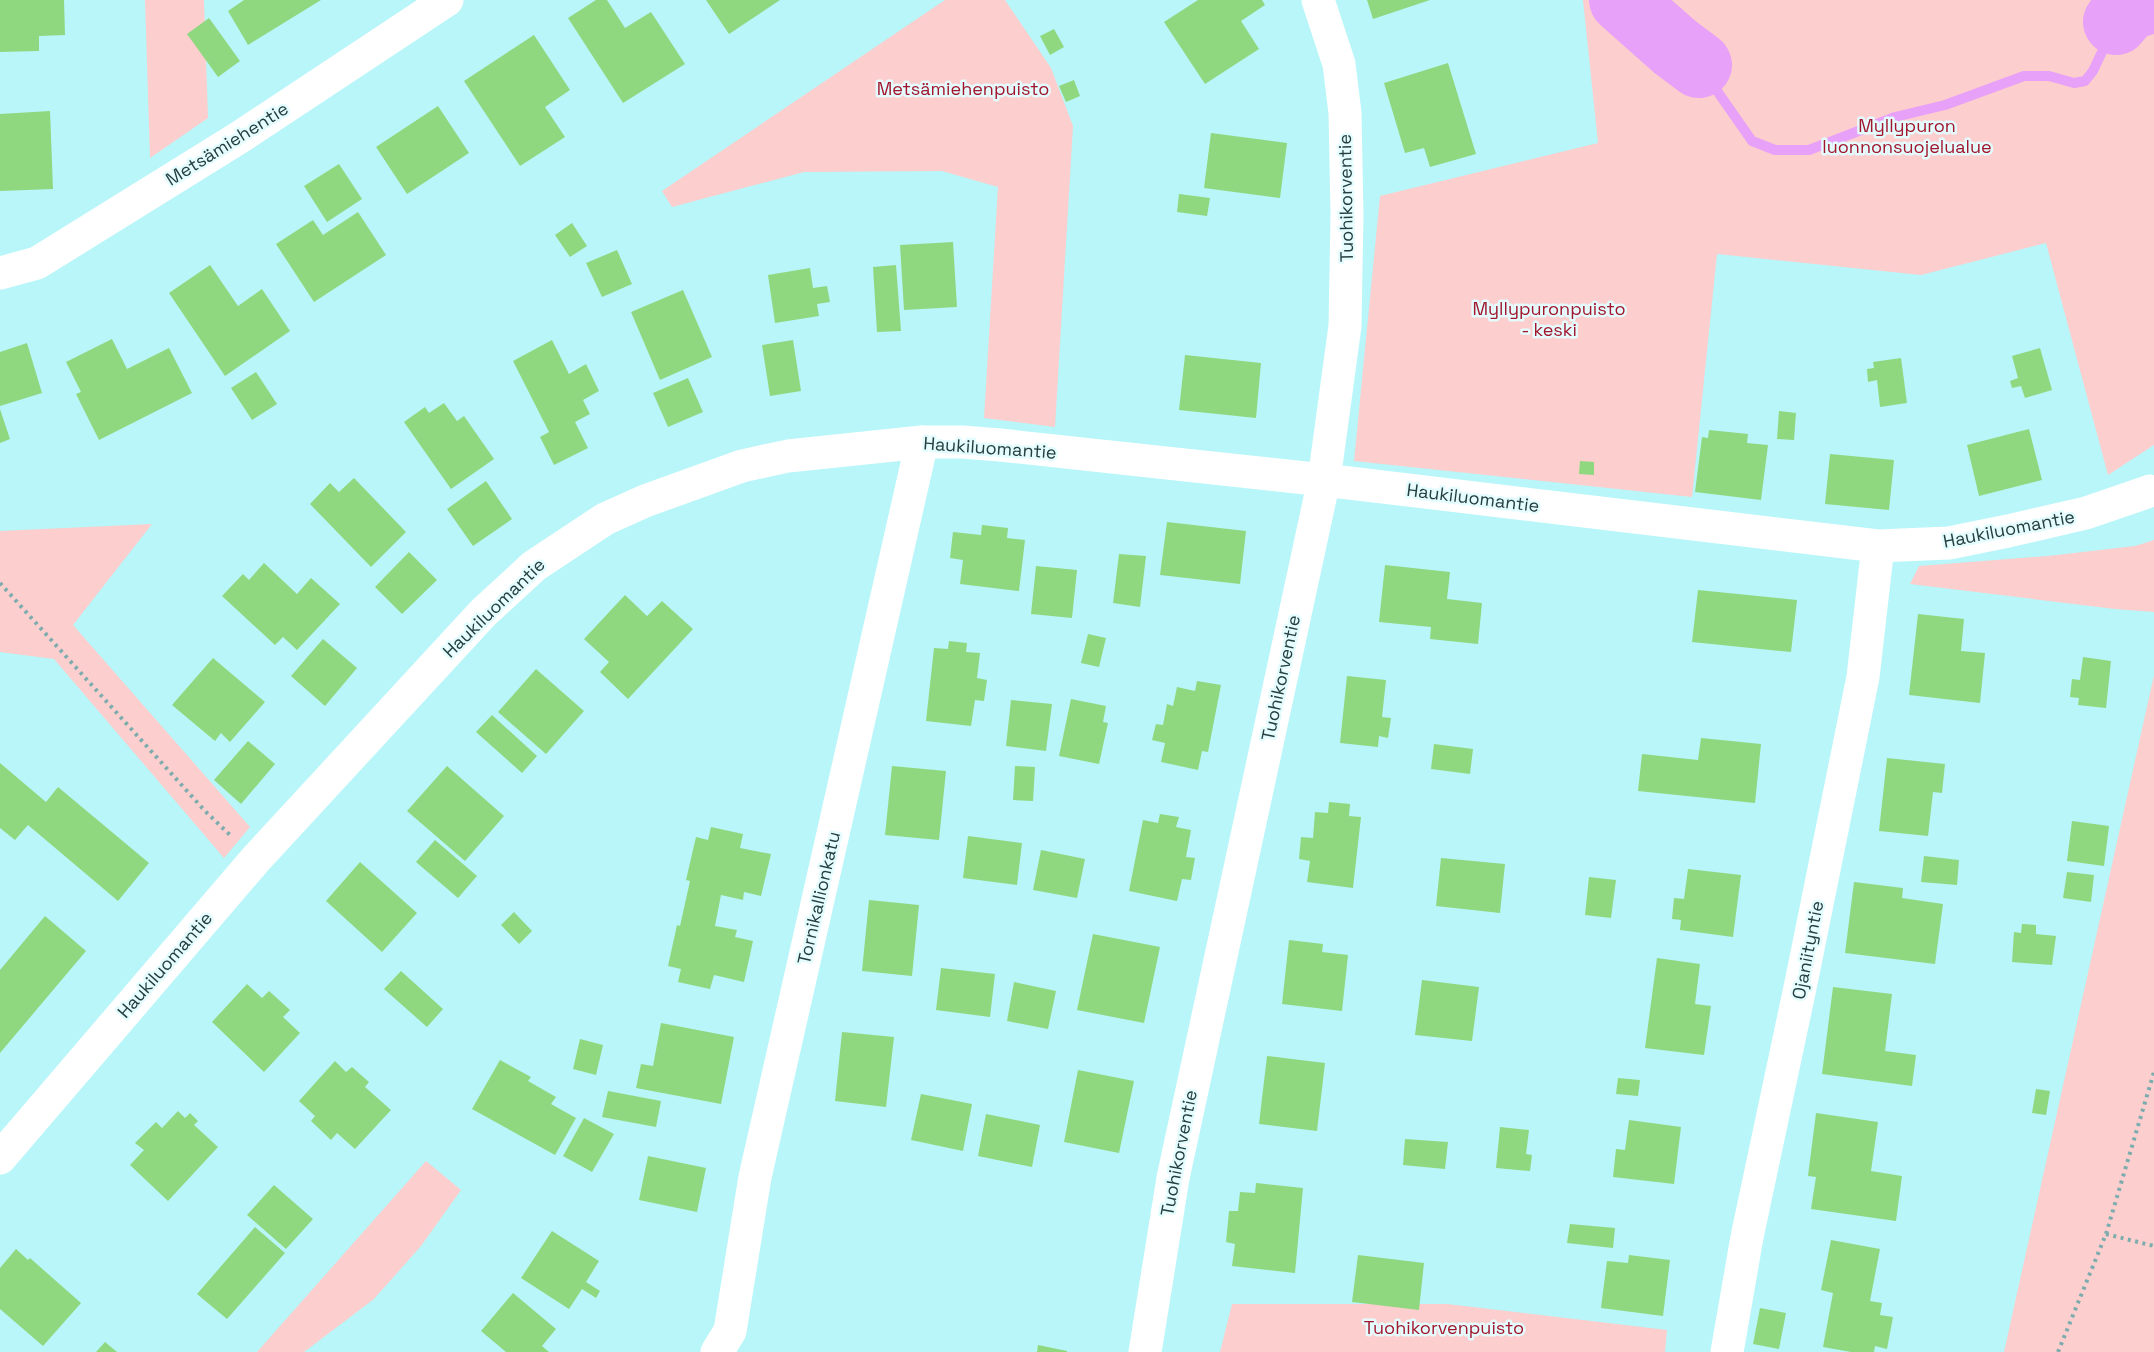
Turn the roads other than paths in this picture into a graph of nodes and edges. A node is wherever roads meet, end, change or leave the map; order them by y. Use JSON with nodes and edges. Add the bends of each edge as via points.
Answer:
{"nodes":[{"id":1,"x":447,"y":0,"type":"edge"},
{"id":2,"x":1318,"y":0,"type":"edge"},
{"id":3,"x":0,"y":273,"type":"edge"},
{"id":4,"x":922,"y":442,"type":"junction"},
{"id":5,"x":1324,"y":480,"type":"junction"},
{"id":6,"x":2150,"y":491,"type":"dead end"},
{"id":7,"x":1878,"y":546,"type":"junction"},
{"id":8,"x":0,"y":1158,"type":"edge"},
{"id":9,"x":717,"y":1352,"type":"edge"},
{"id":10,"x":1145,"y":1352,"type":"edge"},
{"id":11,"x":1727,"y":1352,"type":"edge"}],
"edges":[{"from":1,"to":3,"type":"street","name":"Metsämiehentie","via":[[240,137],[37,263]]},
{"from":2,"to":5,"type":"street","name":"Tuohikorventie","via":[[1339,64],[1347,163],[1345,326]]},
{"from":4,"to":5,"type":"street","name":"Haukiluomantie","via":[[962,442]]},
{"from":4,"to":8,"type":"street","name":"Haukiluomantie","via":[[788,456],[742,466],[605,519],[534,566],[483,613],[256,859]]},
{"from":4,"to":9,"type":"street","name":"Tornikallionkatu","via":[[755,1178],[730,1331]]},
{"from":5,"to":7,"type":"street","name":"Haukiluomantie"},
{"from":5,"to":10,"type":"street","name":"Tuohikorventie","via":[[1173,1178]]},
{"from":6,"to":7,"type":"street","name":"Haukiluomantie","via":[[2086,513],[1949,543]]},
{"from":7,"to":11,"type":"street","name":"Ojaniityntie","via":[[1863,677],[1747,1237]]}]}
